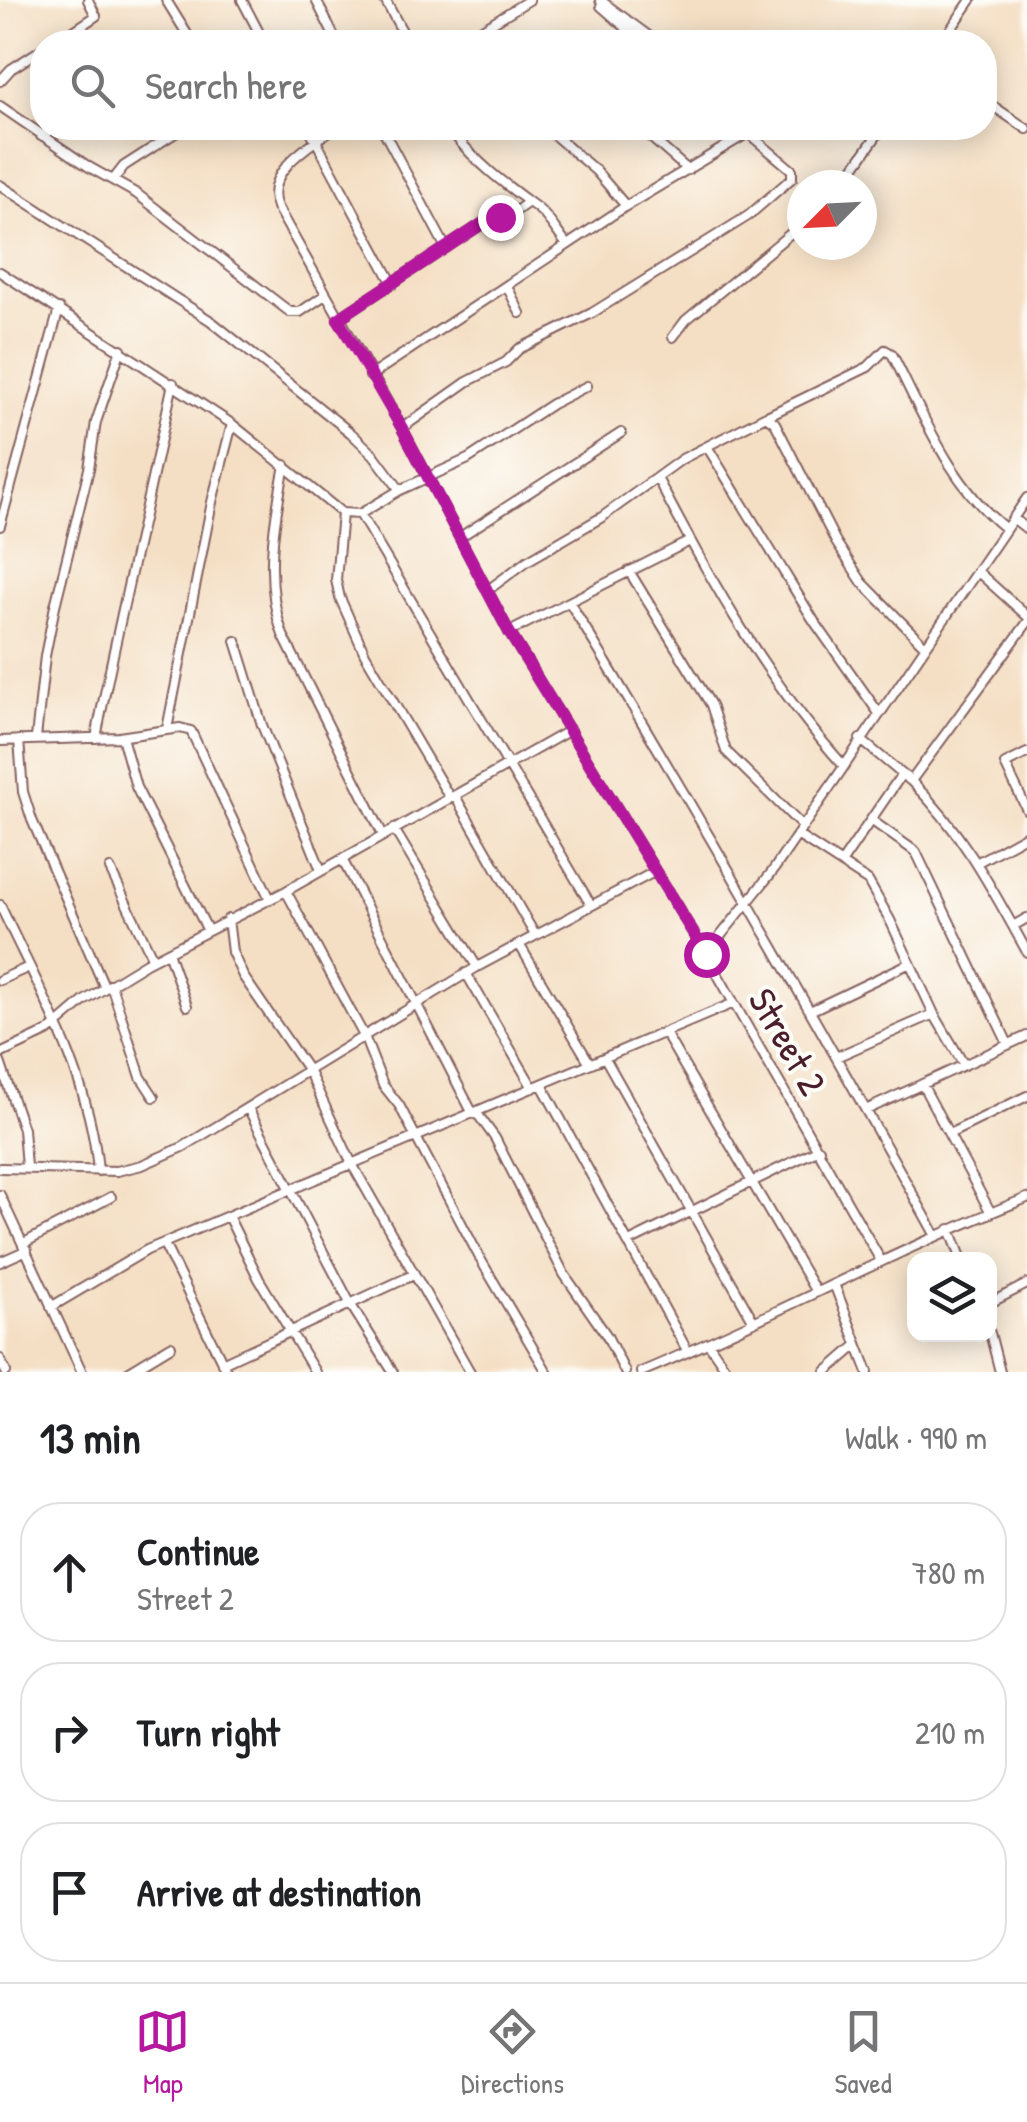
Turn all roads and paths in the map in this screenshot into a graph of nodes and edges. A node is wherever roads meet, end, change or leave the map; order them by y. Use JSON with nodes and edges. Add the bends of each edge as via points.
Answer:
{"nodes":[{"id":1,"x":88,"y":0,"type":"edge"},
{"id":2,"x":166,"y":0,"type":"edge"},
{"id":3,"x":242,"y":0,"type":"edge"},
{"id":4,"x":316,"y":0,"type":"edge"},
{"id":5,"x":397,"y":0,"type":"edge"},
{"id":6,"x":529,"y":0,"type":"edge"},
{"id":7,"x":598,"y":0,"type":"edge"},
{"id":8,"x":971,"y":0,"type":"edge"},
{"id":9,"x":386,"y":2,"type":"edge"},
{"id":10,"x":76,"y":30,"type":"edge"},
{"id":11,"x":185,"y":30,"type":"edge"},
{"id":12,"x":258,"y":30,"type":"edge"},
{"id":13,"x":331,"y":30,"type":"edge"},
{"id":14,"x":401,"y":30,"type":"edge"},
{"id":15,"x":484,"y":30,"type":"edge"},
{"id":16,"x":629,"y":30,"type":"edge"},
{"id":17,"x":640,"y":30,"type":"edge"},
{"id":18,"x":950,"y":30,"type":"edge"},
{"id":19,"x":30,"y":57,"type":"edge"},
{"id":20,"x":0,"y":81,"type":"edge"},
{"id":21,"x":0,"y":106,"type":"edge"},
{"id":22,"x":997,"y":108,"type":"edge"},
{"id":23,"x":30,"y":127,"type":"edge"},
{"id":24,"x":1027,"y":128,"type":"edge"},
{"id":25,"x":48,"y":140,"type":"edge"},
{"id":26,"x":165,"y":140,"type":"edge"},
{"id":27,"x":316,"y":140,"type":"joint"},
{"id":28,"x":388,"y":140,"type":"edge"},
{"id":29,"x":459,"y":140,"type":"edge"},
{"id":30,"x":560,"y":140,"type":"edge"},
{"id":31,"x":654,"y":140,"type":"edge"},
{"id":32,"x":731,"y":140,"type":"edge"},
{"id":33,"x":757,"y":140,"type":"edge"},
{"id":34,"x":874,"y":140,"type":"edge"},
{"id":35,"x":688,"y":170,"type":"junction"},
{"id":36,"x":853,"y":170,"type":"edge"},
{"id":37,"x":113,"y":180,"type":"junction"},
{"id":38,"x":0,"y":184,"type":"edge"},
{"id":39,"x":527,"y":203,"type":"junction"},
{"id":40,"x":626,"y":206,"type":"junction"},
{"id":41,"x":787,"y":236,"type":"edge"},
{"id":42,"x":568,"y":246,"type":"junction"},
{"id":43,"x":446,"y":248,"type":"junction"},
{"id":44,"x":0,"y":272,"type":"edge"},
{"id":45,"x":393,"y":284,"type":"junction"},
{"id":46,"x":507,"y":286,"type":"junction"},
{"id":47,"x":326,"y":296,"type":"junction"},
{"id":48,"x":59,"y":309,"type":"junction"},
{"id":49,"x":520,"y":314,"type":"dead end"},
{"id":50,"x":338,"y":319,"type":"junction"},
{"id":51,"x":673,"y":337,"type":"dead end"},
{"id":52,"x":121,"y":349,"type":"junction"},
{"id":53,"x":370,"y":376,"type":"junction"},
{"id":54,"x":174,"y":383,"type":"junction"},
{"id":55,"x":588,"y":386,"type":"dead end"},
{"id":56,"x":766,"y":416,"type":"junction"},
{"id":57,"x":232,"y":424,"type":"junction"},
{"id":58,"x":402,"y":428,"type":"junction"},
{"id":59,"x":620,"y":432,"type":"dead end"},
{"id":60,"x":708,"y":448,"type":"junction"},
{"id":61,"x":286,"y":465,"type":"junction"},
{"id":62,"x":429,"y":478,"type":"junction"},
{"id":63,"x":657,"y":478,"type":"junction"},
{"id":64,"x":400,"y":490,"type":"junction"},
{"id":65,"x":1027,"y":498,"type":"edge"},
{"id":66,"x":342,"y":513,"type":"junction"},
{"id":67,"x":360,"y":514,"type":"junction"},
{"id":68,"x":1013,"y":518,"type":"junction"},
{"id":69,"x":0,"y":526,"type":"edge"},
{"id":70,"x":1027,"y":528,"type":"edge"},
{"id":71,"x":1006,"y":529,"type":"junction"},
{"id":72,"x":460,"y":537,"type":"junction"},
{"id":73,"x":690,"y":541,"type":"junction"},
{"id":74,"x":630,"y":571,"type":"junction"},
{"id":75,"x":977,"y":571,"type":"junction"},
{"id":76,"x":488,"y":590,"type":"junction"},
{"id":77,"x":570,"y":603,"type":"junction"},
{"id":78,"x":1027,"y":620,"type":"edge"},
{"id":79,"x":509,"y":632,"type":"junction"},
{"id":80,"x":236,"y":641,"type":"dead end"},
{"id":81,"x":925,"y":646,"type":"junction"},
{"id":82,"x":878,"y":712,"type":"junction"},
{"id":83,"x":167,"y":730,"type":"junction"},
{"id":84,"x":570,"y":730,"type":"junction"},
{"id":85,"x":122,"y":737,"type":"junction"},
{"id":86,"x":36,"y":738,"type":"junction"},
{"id":87,"x":96,"y":738,"type":"junction"},
{"id":88,"x":860,"y":739,"type":"junction"},
{"id":89,"x":19,"y":740,"type":"junction"},
{"id":90,"x":0,"y":742,"type":"edge"},
{"id":91,"x":1027,"y":752,"type":"edge"},
{"id":92,"x":510,"y":764,"type":"junction"},
{"id":93,"x":842,"y":765,"type":"junction"},
{"id":94,"x":902,"y":774,"type":"junction"},
{"id":95,"x":910,"y":781,"type":"junction"},
{"id":96,"x":452,"y":797,"type":"junction"},
{"id":97,"x":1027,"y":810,"type":"edge"},
{"id":98,"x":871,"y":820,"type":"junction"},
{"id":99,"x":394,"y":828,"type":"junction"},
{"id":100,"x":799,"y":830,"type":"junction"},
{"id":101,"x":1027,"y":834,"type":"edge"},
{"id":102,"x":383,"y":835,"type":"junction"},
{"id":103,"x":342,"y":859,"type":"junction"},
{"id":104,"x":842,"y":862,"type":"junction"},
{"id":105,"x":978,"y":862,"type":"junction"},
{"id":106,"x":110,"y":869,"type":"dead end"},
{"id":107,"x":322,"y":870,"type":"junction"},
{"id":108,"x":654,"y":872,"type":"junction"},
{"id":109,"x":286,"y":891,"type":"junction"},
{"id":110,"x":270,"y":899,"type":"junction"},
{"id":111,"x":749,"y":902,"type":"junction"},
{"id":112,"x":591,"y":905,"type":"junction"},
{"id":113,"x":0,"y":907,"type":"edge"},
{"id":114,"x":1027,"y":918,"type":"edge"},
{"id":115,"x":228,"y":919,"type":"junction"},
{"id":116,"x":1013,"y":926,"type":"junction"},
{"id":117,"x":207,"y":930,"type":"junction"},
{"id":118,"x":535,"y":934,"type":"junction"},
{"id":119,"x":519,"y":944,"type":"junction"},
{"id":120,"x":168,"y":952,"type":"junction"},
{"id":121,"x":1027,"y":952,"type":"edge"},
{"id":122,"x":706,"y":954,"type":"junction"},
{"id":123,"x":153,"y":960,"type":"junction"},
{"id":124,"x":908,"y":964,"type":"junction"},
{"id":125,"x":29,"y":967,"type":"junction"},
{"id":126,"x":477,"y":967,"type":"junction"},
{"id":127,"x":466,"y":973,"type":"junction"},
{"id":128,"x":0,"y":980,"type":"edge"},
{"id":129,"x":108,"y":987,"type":"junction"},
{"id":130,"x":418,"y":1002,"type":"junction"},
{"id":131,"x":734,"y":1003,"type":"junction"},
{"id":132,"x":187,"y":1006,"type":"dead end"},
{"id":133,"x":810,"y":1010,"type":"junction"},
{"id":134,"x":934,"y":1014,"type":"junction"},
{"id":135,"x":57,"y":1023,"type":"junction"},
{"id":136,"x":665,"y":1033,"type":"junction"},
{"id":137,"x":364,"y":1036,"type":"junction"},
{"id":138,"x":1027,"y":1036,"type":"edge"},
{"id":139,"x":1008,"y":1044,"type":"junction"},
{"id":140,"x":836,"y":1057,"type":"junction"},
{"id":141,"x":0,"y":1058,"type":"edge"},
{"id":142,"x":605,"y":1058,"type":"junction"},
{"id":143,"x":589,"y":1062,"type":"junction"},
{"id":144,"x":964,"y":1065,"type":"junction"},
{"id":145,"x":308,"y":1072,"type":"junction"},
{"id":146,"x":922,"y":1084,"type":"junction"},
{"id":147,"x":537,"y":1087,"type":"junction"},
{"id":148,"x":1027,"y":1096,"type":"edge"},
{"id":149,"x":154,"y":1097,"type":"dead end"},
{"id":150,"x":248,"y":1108,"type":"junction"},
{"id":151,"x":866,"y":1110,"type":"junction"},
{"id":152,"x":472,"y":1112,"type":"junction"},
{"id":153,"x":949,"y":1134,"type":"junction"},
{"id":154,"x":414,"y":1137,"type":"junction"},
{"id":155,"x":818,"y":1149,"type":"junction"},
{"id":156,"x":352,"y":1164,"type":"junction"},
{"id":157,"x":26,"y":1167,"type":"junction"},
{"id":158,"x":0,"y":1168,"type":"edge"},
{"id":159,"x":98,"y":1171,"type":"junction"},
{"id":160,"x":752,"y":1182,"type":"junction"},
{"id":161,"x":289,"y":1191,"type":"junction"},
{"id":162,"x":0,"y":1195,"type":"edge"},
{"id":163,"x":111,"y":1197,"type":"dead end"},
{"id":164,"x":1027,"y":1198,"type":"edge"},
{"id":165,"x":692,"y":1211,"type":"junction"},
{"id":166,"x":991,"y":1213,"type":"junction"},
{"id":167,"x":228,"y":1216,"type":"junction"},
{"id":168,"x":950,"y":1230,"type":"junction"},
{"id":169,"x":936,"y":1236,"type":"junction"},
{"id":170,"x":629,"y":1242,"type":"junction"},
{"id":171,"x":164,"y":1244,"type":"junction"},
{"id":172,"x":25,"y":1247,"type":"junction"},
{"id":173,"x":959,"y":1252,"type":"edge"},
{"id":174,"x":0,"y":1262,"type":"edge"},
{"id":175,"x":880,"y":1262,"type":"junction"},
{"id":176,"x":413,"y":1275,"type":"junction"},
{"id":177,"x":834,"y":1284,"type":"junction"},
{"id":178,"x":1027,"y":1284,"type":"edge"},
{"id":179,"x":816,"y":1292,"type":"junction"},
{"id":180,"x":997,"y":1299,"type":"edge"},
{"id":181,"x":350,"y":1305,"type":"junction"},
{"id":182,"x":51,"y":1307,"type":"junction"},
{"id":183,"x":754,"y":1322,"type":"junction"},
{"id":184,"x":289,"y":1332,"type":"junction"},
{"id":185,"x":992,"y":1342,"type":"edge"},
{"id":186,"x":709,"y":1344,"type":"junction"},
{"id":187,"x":857,"y":1345,"type":"junction"},
{"id":188,"x":171,"y":1346,"type":"dead end"},
{"id":189,"x":688,"y":1352,"type":"junction"},
{"id":190,"x":0,"y":1358,"type":"edge"},
{"id":191,"x":225,"y":1367,"type":"edge"},
{"id":192,"x":652,"y":1370,"type":"edge"},
{"id":193,"x":6,"y":1372,"type":"edge"},
{"id":194,"x":82,"y":1372,"type":"edge"},
{"id":195,"x":128,"y":1372,"type":"edge"},
{"id":196,"x":315,"y":1372,"type":"edge"},
{"id":197,"x":393,"y":1372,"type":"edge"},
{"id":198,"x":470,"y":1372,"type":"edge"},
{"id":199,"x":547,"y":1372,"type":"edge"},
{"id":200,"x":625,"y":1372,"type":"edge"},
{"id":201,"x":640,"y":1372,"type":"edge"},
{"id":202,"x":728,"y":1372,"type":"edge"},
{"id":203,"x":826,"y":1372,"type":"edge"},
{"id":204,"x":868,"y":1372,"type":"edge"},
{"id":205,"x":1000,"y":1372,"type":"edge"}],
"edges":[{"from":1,"to":10,"type":"street","via":[[96,16]]},
{"from":2,"to":11,"type":"street"},
{"from":3,"to":12,"type":"street"},
{"from":4,"to":13,"type":"street"},
{"from":5,"to":9,"type":"street"},
{"from":6,"to":15,"type":"street"},
{"from":7,"to":16,"type":"street"},
{"from":7,"to":17,"type":"street"},
{"from":8,"to":18,"type":"street"},
{"from":9,"to":14,"type":"street"},
{"from":19,"to":20,"type":"street"},
{"from":21,"to":23,"type":"street"},
{"from":22,"to":24,"type":"street"},
{"from":25,"to":37,"type":"street"},
{"from":26,"to":37,"type":"street"},
{"from":27,"to":45,"type":"street"},
{"from":27,"to":47,"type":"street","name":"Street 2","via":[[274,182],[272,197]]},
{"from":28,"to":43,"type":"street"},
{"from":29,"to":39,"type":"street"},
{"from":30,"to":40,"type":"street"},
{"from":31,"to":35,"type":"street"},
{"from":32,"to":35,"type":"street"},
{"from":33,"to":58,"type":"street","via":[[792,170],[792,178],[748,216],[592,313],[532,342]]},
{"from":34,"to":36,"type":"street"},
{"from":35,"to":40,"type":"street"},
{"from":37,"to":47,"type":"street","via":[[290,312]]},
{"from":38,"to":64,"type":"street","via":[[211,321],[352,433]]},
{"from":39,"to":42,"type":"street"},
{"from":39,"to":43,"type":"street"},
{"from":40,"to":42,"type":"street"},
{"from":41,"to":51,"type":"street"},
{"from":42,"to":46,"type":"street"},
{"from":43,"to":45,"type":"street"},
{"from":44,"to":48,"type":"street"},
{"from":45,"to":50,"type":"street"},
{"from":46,"to":49,"type":"street"},
{"from":46,"to":53,"type":"street"},
{"from":47,"to":50,"type":"street","name":"Street 2"},
{"from":48,"to":52,"type":"street"},
{"from":48,"to":69,"type":"street"},
{"from":50,"to":53,"type":"street","name":"Street 2"},
{"from":52,"to":54,"type":"street"},
{"from":52,"to":86,"type":"street","via":[[96,422],[55,606]]},
{"from":53,"to":58,"type":"street","name":"Street 2"},
{"from":54,"to":57,"type":"street"},
{"from":54,"to":87,"type":"street"},
{"from":55,"to":62,"type":"street"},
{"from":56,"to":60,"type":"street"},
{"from":56,"to":71,"type":"street","via":[[868,367],[885,350],[974,501]]},
{"from":56,"to":81,"type":"street","via":[[862,582]]},
{"from":57,"to":61,"type":"street"},
{"from":57,"to":83,"type":"street"},
{"from":58,"to":62,"type":"street","name":"Street 2"},
{"from":59,"to":72,"type":"street"},
{"from":60,"to":63,"type":"street"},
{"from":60,"to":82,"type":"street"},
{"from":61,"to":66,"type":"street"},
{"from":61,"to":102,"type":"street","via":[[271,576],[274,609]]},
{"from":62,"to":64,"type":"street"},
{"from":62,"to":72,"type":"street","name":"Street 2"},
{"from":63,"to":73,"type":"street"},
{"from":63,"to":76,"type":"street"},
{"from":64,"to":67,"type":"street"},
{"from":65,"to":68,"type":"street"},
{"from":66,"to":67,"type":"street"},
{"from":66,"to":96,"type":"street","via":[[340,598],[370,664]]},
{"from":67,"to":92,"type":"street"},
{"from":68,"to":70,"type":"street"},
{"from":68,"to":71,"type":"street"},
{"from":71,"to":75,"type":"street"},
{"from":72,"to":76,"type":"street","name":"Street 2"},
{"from":73,"to":74,"type":"street"},
{"from":73,"to":93,"type":"street","via":[[780,686]]},
{"from":74,"to":77,"type":"street"},
{"from":74,"to":100,"type":"street","via":[[711,705],[726,752]]},
{"from":75,"to":78,"type":"street"},
{"from":75,"to":81,"type":"street"},
{"from":76,"to":79,"type":"street","name":"Street 2"},
{"from":77,"to":79,"type":"street"},
{"from":77,"to":111,"type":"street"},
{"from":78,"to":95,"type":"street"},
{"from":79,"to":84,"type":"street","name":"Street 2"},
{"from":80,"to":107,"type":"street","via":[[262,725]]},
{"from":81,"to":82,"type":"street"},
{"from":82,"to":88,"type":"street"},
{"from":83,"to":85,"type":"street"},
{"from":83,"to":110,"type":"street","via":[[194,734]]},
{"from":84,"to":92,"type":"street"},
{"from":84,"to":108,"type":"street","name":"Street 2"},
{"from":85,"to":87,"type":"street"},
{"from":85,"to":117,"type":"street","via":[[136,788]]},
{"from":86,"to":87,"type":"street"},
{"from":86,"to":89,"type":"street"},
{"from":88,"to":93,"type":"street"},
{"from":88,"to":94,"type":"street"},
{"from":89,"to":90,"type":"street"},
{"from":89,"to":129,"type":"street","via":[[32,820]]},
{"from":91,"to":97,"type":"street","via":[[1005,764]]},
{"from":92,"to":96,"type":"street"},
{"from":92,"to":112,"type":"street"},
{"from":93,"to":100,"type":"street"},
{"from":94,"to":95,"type":"street"},
{"from":94,"to":98,"type":"street"},
{"from":95,"to":105,"type":"street"},
{"from":96,"to":99,"type":"street"},
{"from":96,"to":118,"type":"street"},
{"from":98,"to":104,"type":"street"},
{"from":98,"to":139,"type":"street","via":[[916,852]]},
{"from":99,"to":102,"type":"street"},
{"from":99,"to":126,"type":"street"},
{"from":100,"to":104,"type":"street"},
{"from":100,"to":111,"type":"street"},
{"from":101,"to":105,"type":"street"},
{"from":102,"to":103,"type":"street"},
{"from":103,"to":107,"type":"street"},
{"from":103,"to":130,"type":"street"},
{"from":104,"to":124,"type":"street","via":[[868,881]]},
{"from":105,"to":116,"type":"street"},
{"from":106,"to":123,"type":"street"},
{"from":107,"to":109,"type":"street"},
{"from":108,"to":112,"type":"street"},
{"from":108,"to":122,"type":"street","name":"Street 2"},
{"from":109,"to":110,"type":"street"},
{"from":109,"to":137,"type":"street"},
{"from":110,"to":115,"type":"street"},
{"from":111,"to":122,"type":"street"},
{"from":111,"to":133,"type":"street"},
{"from":112,"to":118,"type":"street"},
{"from":113,"to":125,"type":"street"},
{"from":114,"to":116,"type":"street"},
{"from":115,"to":117,"type":"street"},
{"from":115,"to":145,"type":"street","via":[[243,976]]},
{"from":116,"to":121,"type":"street"},
{"from":117,"to":120,"type":"street"},
{"from":118,"to":119,"type":"street"},
{"from":119,"to":126,"type":"street"},
{"from":119,"to":143,"type":"street"},
{"from":120,"to":123,"type":"street"},
{"from":120,"to":132,"type":"street"},
{"from":122,"to":131,"type":"street","name":"Street 2"},
{"from":123,"to":129,"type":"street"},
{"from":124,"to":133,"type":"street"},
{"from":124,"to":134,"type":"street"},
{"from":125,"to":128,"type":"street"},
{"from":125,"to":135,"type":"street"},
{"from":126,"to":127,"type":"street"},
{"from":127,"to":130,"type":"street"},
{"from":127,"to":147,"type":"street"},
{"from":129,"to":135,"type":"street"},
{"from":129,"to":149,"type":"street"},
{"from":130,"to":137,"type":"street"},
{"from":130,"to":152,"type":"street"},
{"from":131,"to":136,"type":"street"},
{"from":131,"to":155,"type":"street","name":"Street 2"},
{"from":133,"to":140,"type":"street"},
{"from":134,"to":140,"type":"street"},
{"from":134,"to":144,"type":"street"},
{"from":135,"to":141,"type":"street"},
{"from":135,"to":159,"type":"street","via":[[88,1112]]},
{"from":136,"to":142,"type":"street"},
{"from":136,"to":160,"type":"street"},
{"from":137,"to":145,"type":"street"},
{"from":137,"to":154,"type":"street"},
{"from":138,"to":139,"type":"street"},
{"from":139,"to":144,"type":"street"},
{"from":140,"to":151,"type":"street"},
{"from":141,"to":157,"type":"street"},
{"from":142,"to":143,"type":"street"},
{"from":142,"to":165,"type":"street"},
{"from":143,"to":147,"type":"street"},
{"from":144,"to":146,"type":"street"},
{"from":145,"to":150,"type":"street"},
{"from":145,"to":156,"type":"street"},
{"from":146,"to":151,"type":"street"},
{"from":146,"to":153,"type":"street"},
{"from":147,"to":152,"type":"street"},
{"from":147,"to":170,"type":"street"},
{"from":148,"to":153,"type":"street"},
{"from":150,"to":159,"type":"street","via":[[142,1165]]},
{"from":150,"to":161,"type":"street"},
{"from":151,"to":169,"type":"street"},
{"from":152,"to":154,"type":"street"},
{"from":152,"to":200,"type":"street","via":[[498,1143],[564,1274]]},
{"from":153,"to":166,"type":"street"},
{"from":154,"to":156,"type":"street"},
{"from":154,"to":199,"type":"street"},
{"from":155,"to":160,"type":"street"},
{"from":155,"to":175,"type":"street","name":"Street 2"},
{"from":156,"to":161,"type":"street"},
{"from":156,"to":176,"type":"street"},
{"from":157,"to":158,"type":"street"},
{"from":157,"to":159,"type":"street"},
{"from":160,"to":165,"type":"street"},
{"from":160,"to":179,"type":"street"},
{"from":161,"to":167,"type":"street"},
{"from":161,"to":181,"type":"street"},
{"from":162,"to":172,"type":"street"},
{"from":163,"to":172,"type":"street"},
{"from":164,"to":166,"type":"street"},
{"from":165,"to":170,"type":"street"},
{"from":165,"to":183,"type":"street"},
{"from":166,"to":168,"type":"street"},
{"from":167,"to":171,"type":"street"},
{"from":167,"to":184,"type":"street"},
{"from":168,"to":169,"type":"street"},
{"from":168,"to":173,"type":"street"},
{"from":169,"to":175,"type":"street"},
{"from":170,"to":189,"type":"street"},
{"from":171,"to":182,"type":"street"},
{"from":171,"to":191,"type":"street"},
{"from":172,"to":174,"type":"street"},
{"from":172,"to":182,"type":"street"},
{"from":175,"to":177,"type":"street"},
{"from":176,"to":181,"type":"street"},
{"from":176,"to":198,"type":"street"},
{"from":177,"to":179,"type":"street"},
{"from":177,"to":187,"type":"street"},
{"from":178,"to":180,"type":"street"},
{"from":179,"to":183,"type":"street"},
{"from":181,"to":184,"type":"street"},
{"from":181,"to":197,"type":"street"},
{"from":182,"to":194,"type":"street"},
{"from":183,"to":186,"type":"street"},
{"from":184,"to":191,"type":"street"},
{"from":184,"to":196,"type":"street"},
{"from":185,"to":205,"type":"street"},
{"from":186,"to":189,"type":"street"},
{"from":186,"to":202,"type":"street"},
{"from":187,"to":203,"type":"street"},
{"from":187,"to":204,"type":"street"},
{"from":188,"to":195,"type":"street"},
{"from":189,"to":192,"type":"street"},
{"from":190,"to":193,"type":"street"},
{"from":192,"to":201,"type":"street"}]}
